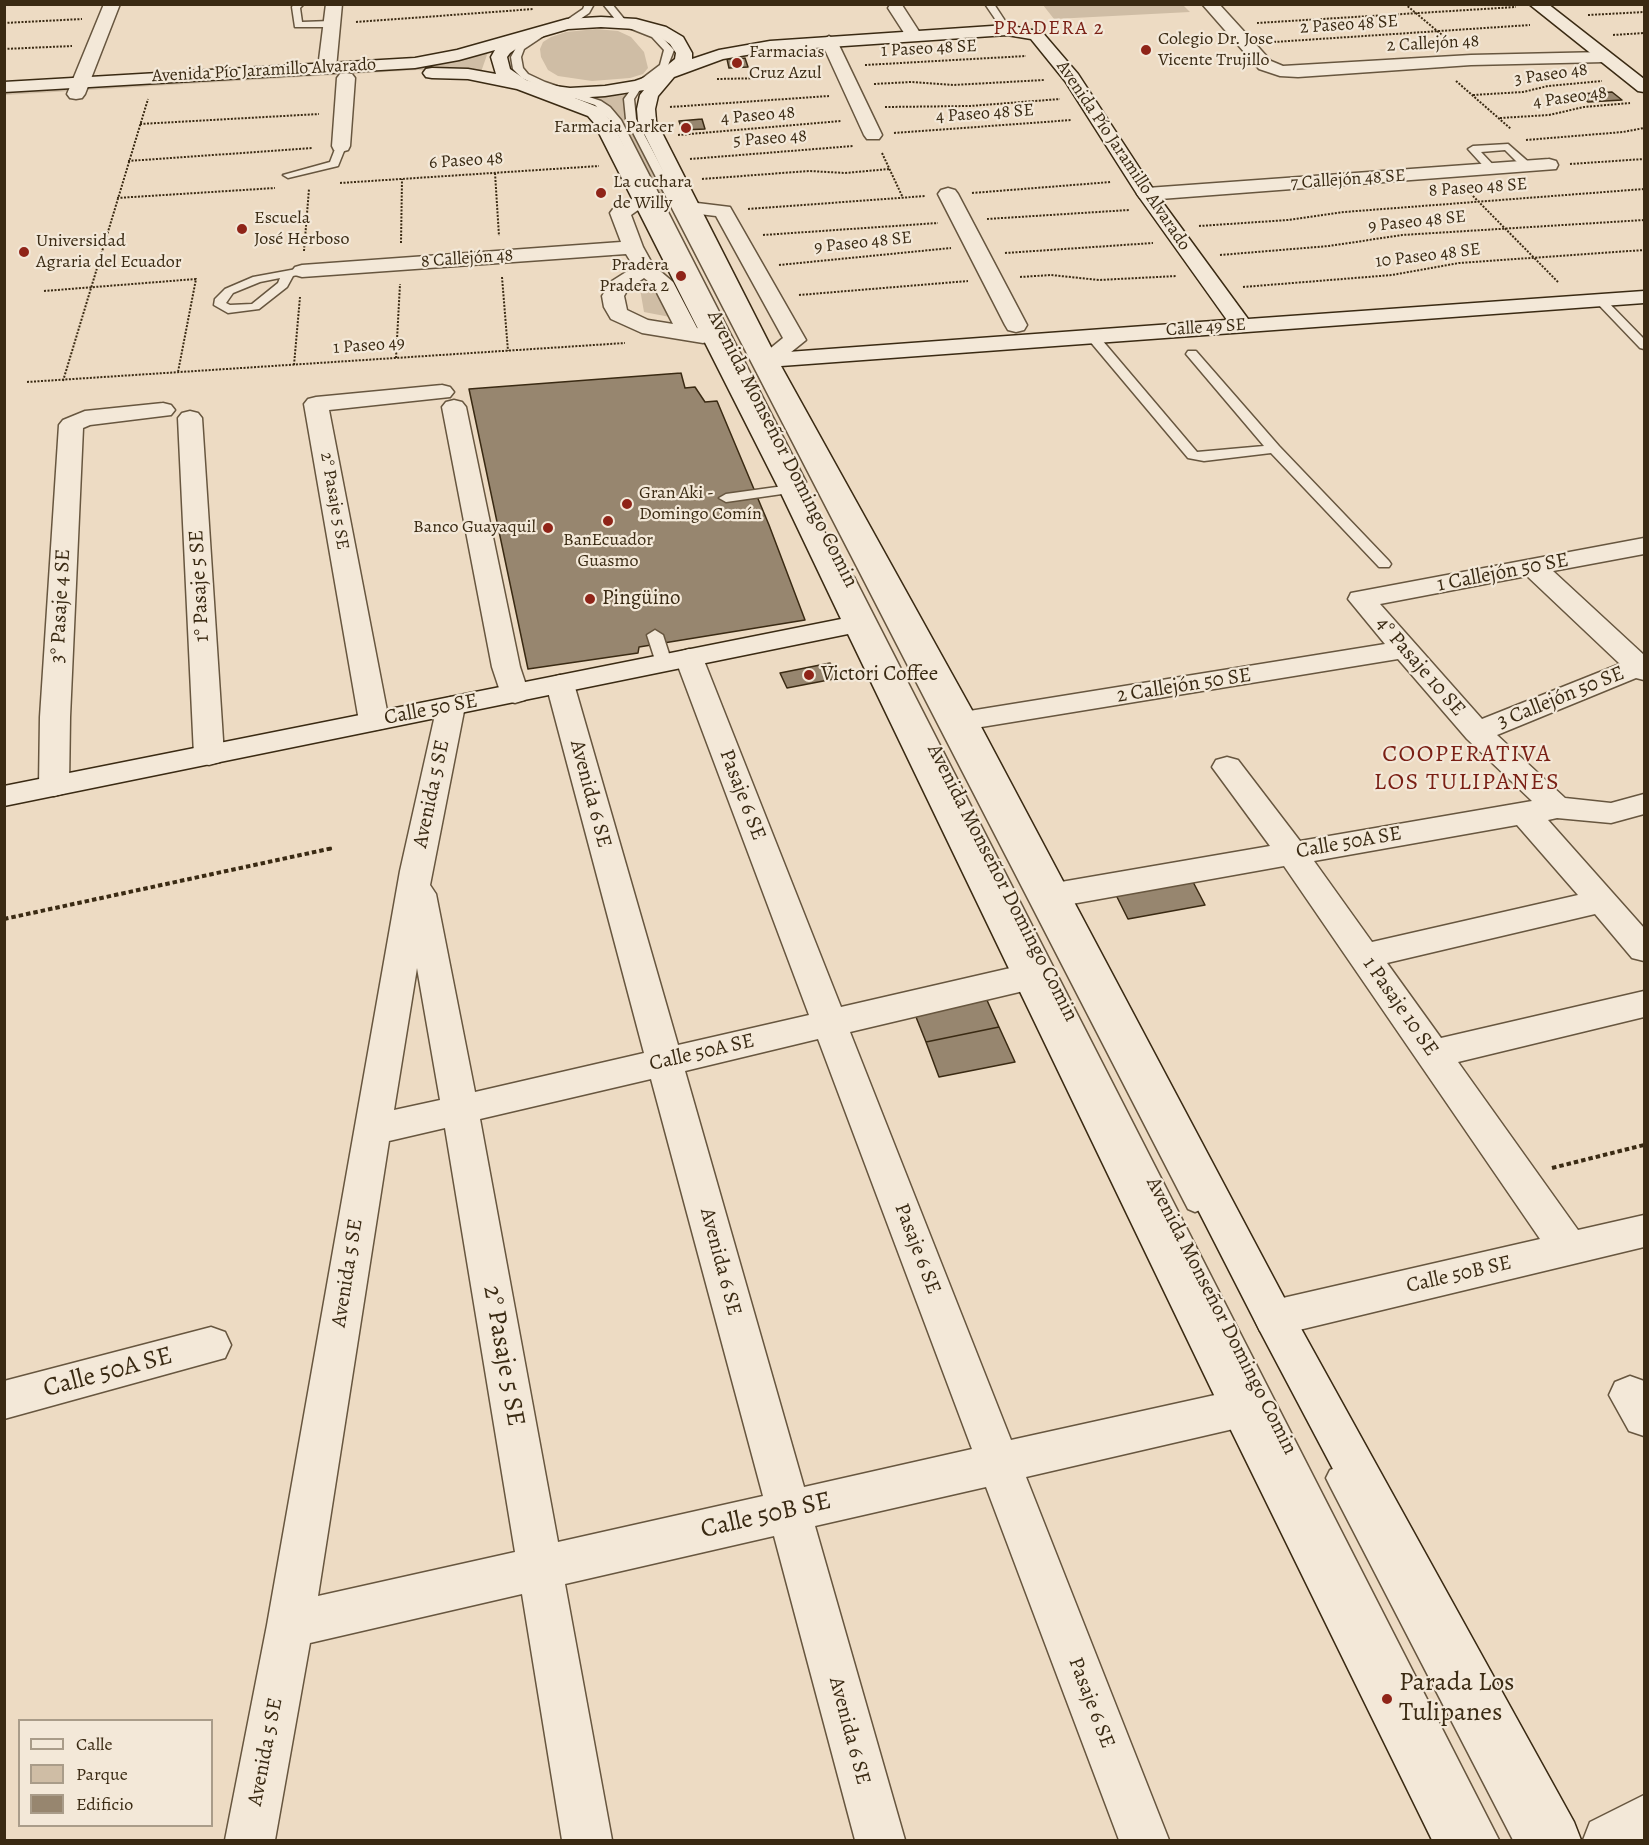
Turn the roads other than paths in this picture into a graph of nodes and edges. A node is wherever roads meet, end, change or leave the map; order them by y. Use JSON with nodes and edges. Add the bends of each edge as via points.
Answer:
{"nodes":[{"id":1,"x":300,"y":4,"type":"edge"},
{"id":2,"x":334,"y":4,"type":"edge"},
{"id":3,"x":577,"y":4,"type":"edge"},
{"id":4,"x":590,"y":4,"type":"edge"},
{"id":5,"x":607,"y":4,"type":"edge"},
{"id":6,"x":989,"y":4,"type":"edge"},
{"id":7,"x":1210,"y":4,"type":"edge"},
{"id":8,"x":1537,"y":5,"type":"edge"},
{"id":9,"x":897,"y":8,"type":"dead end"},
{"id":10,"x":109,"y":11,"type":"edge"},
{"id":11,"x":621,"y":13,"type":"edge"},
{"id":12,"x":331,"y":24,"type":"junction"},
{"id":13,"x":567,"y":24,"type":"junction"},
{"id":14,"x":656,"y":29,"type":"junction"},
{"id":15,"x":1007,"y":30,"type":"junction"},
{"id":16,"x":525,"y":35,"type":"junction"},
{"id":17,"x":914,"y":36,"type":"junction"},
{"id":18,"x":694,"y":37,"type":"dead end"},
{"id":19,"x":712,"y":39,"type":"dead end"},
{"id":20,"x":829,"y":41,"type":"junction"},
{"id":21,"x":799,"y":43,"type":"junction"},
{"id":22,"x":1605,"y":57,"type":"junction"},
{"id":23,"x":327,"y":68,"type":"junction"},
{"id":24,"x":668,"y":75,"type":"junction"},
{"id":25,"x":346,"y":78,"type":"junction"},
{"id":26,"x":1639,"y":83,"type":"edge"},
{"id":27,"x":638,"y":86,"type":"junction"},
{"id":28,"x":4,"y":87,"type":"edge"},
{"id":29,"x":528,"y":87,"type":"junction"},
{"id":30,"x":78,"y":88,"type":"junction"},
{"id":31,"x":570,"y":93,"type":"junction"},
{"id":32,"x":4,"y":99,"type":"edge"},
{"id":33,"x":858,"y":104,"type":"road end"},
{"id":34,"x":341,"y":146,"type":"joint"},
{"id":35,"x":1549,"y":165,"type":"road end"},
{"id":36,"x":1528,"y":166,"type":"junction"},
{"id":37,"x":1492,"y":169,"type":"junction"},
{"id":38,"x":288,"y":175,"type":"dead end"},
{"id":39,"x":948,"y":194,"type":"dead end"},
{"id":40,"x":1147,"y":194,"type":"junction"},
{"id":41,"x":642,"y":200,"type":"junction"},
{"id":42,"x":689,"y":208,"type":"junction"},
{"id":43,"x":633,"y":247,"type":"junction"},
{"id":44,"x":645,"y":269,"type":"junction"},
{"id":45,"x":295,"y":273,"type":"junction"},
{"id":46,"x":1644,"y":297,"type":"edge"},
{"id":47,"x":1600,"y":300,"type":"junction"},
{"id":48,"x":1016,"y":325,"type":"dead end"},
{"id":49,"x":1241,"y":325,"type":"junction"},
{"id":50,"x":700,"y":335,"type":"junction"},
{"id":51,"x":1092,"y":336,"type":"junction"},
{"id":52,"x":1644,"y":345,"type":"edge"},
{"id":53,"x":1192,"y":354,"type":"dead end"},
{"id":54,"x":767,"y":360,"type":"junction"},
{"id":55,"x":163,"y":410,"type":"dead end"},
{"id":56,"x":190,"y":418,"type":"dead end"},
{"id":57,"x":1274,"y":449,"type":"junction"},
{"id":58,"x":791,"y":489,"type":"junction"},
{"id":59,"x":726,"y":498,"type":"dead end"},
{"id":60,"x":1644,"y":546,"type":"edge"},
{"id":61,"x":1384,"y":564,"type":"dead end"},
{"id":62,"x":1533,"y":567,"type":"junction"},
{"id":63,"x":1361,"y":599,"type":"joint"},
{"id":64,"x":858,"y":624,"type":"junction"},
{"id":65,"x":655,"y":635,"type":"dead end"},
{"id":66,"x":1405,"y":649,"type":"junction"},
{"id":67,"x":676,"y":660,"type":"junction"},
{"id":68,"x":1643,"y":667,"type":"edge"},
{"id":69,"x":560,"y":684,"type":"junction"},
{"id":70,"x":515,"y":694,"type":"junction"},
{"id":71,"x":451,"y":706,"type":"junction"},
{"id":72,"x":374,"y":721,"type":"junction"},
{"id":73,"x":963,"y":721,"type":"junction"},
{"id":74,"x":1477,"y":732,"type":"junction"},
{"id":75,"x":209,"y":755,"type":"junction"},
{"id":76,"x":1227,"y":767,"type":"dead end"},
{"id":77,"x":54,"y":786,"type":"junction"},
{"id":78,"x":4,"y":796,"type":"edge"},
{"id":79,"x":1644,"y":804,"type":"edge"},
{"id":80,"x":1557,"y":808,"type":"junction"},
{"id":81,"x":1524,"y":813,"type":"junction"},
{"id":82,"x":1292,"y":853,"type":"junction"},
{"id":83,"x":416,"y":871,"type":"junction"},
{"id":84,"x":1055,"y":895,"type":"junction"},
{"id":85,"x":1602,"y":901,"type":"junction"},
{"id":86,"x":1644,"y":949,"type":"edge"},
{"id":87,"x":1364,"y":956,"type":"junction"},
{"id":88,"x":1032,"y":976,"type":"junction"},
{"id":89,"x":1644,"y":1004,"type":"edge"},
{"id":90,"x":830,"y":1023,"type":"junction"},
{"id":91,"x":1433,"y":1054,"type":"junction"},
{"id":92,"x":664,"y":1062,"type":"junction"},
{"id":93,"x":460,"y":1109,"type":"junction"},
{"id":94,"x":372,"y":1130,"type":"junction"},
{"id":95,"x":1644,"y":1231,"type":"edge"},
{"id":96,"x":1569,"y":1249,"type":"junction"},
{"id":97,"x":1270,"y":1328,"type":"junction"},
{"id":98,"x":211,"y":1346,"type":"dead end"},
{"id":99,"x":4,"y":1400,"type":"edge"},
{"id":100,"x":1242,"y":1408,"type":"junction"},
{"id":101,"x":999,"y":1462,"type":"junction"},
{"id":102,"x":1330,"y":1464,"type":"dead end"},
{"id":103,"x":789,"y":1511,"type":"junction"},
{"id":104,"x":540,"y":1568,"type":"junction"},
{"id":105,"x":290,"y":1625,"type":"junction"},
{"id":106,"x":1644,"y":1820,"type":"edge"},
{"id":107,"x":250,"y":1840,"type":"edge"},
{"id":108,"x":587,"y":1840,"type":"edge"},
{"id":109,"x":880,"y":1840,"type":"edge"},
{"id":110,"x":1144,"y":1840,"type":"edge"},
{"id":111,"x":1458,"y":1840,"type":"edge"},
{"id":112,"x":1486,"y":1840,"type":"edge"},
{"id":113,"x":1527,"y":1840,"type":"edge"},
{"id":114,"x":1556,"y":1840,"type":"edge"},
{"id":115,"x":1608,"y":1840,"type":"edge"}],
"edges":[{"from":1,"to":12,"type":"lane","via":[[296,7],[298,25]]},
{"from":2,"to":12,"type":"street"},
{"from":3,"to":16,"type":"street"},
{"from":4,"to":13,"type":"lane","name":"Avenida Monseñor Domingo Comin"},
{"from":5,"to":11,"type":"lane"},
{"from":6,"to":15,"type":"lane"},
{"from":7,"to":22,"type":"street","name":"2 Callejón 48","via":[[1265,65],[1280,71]]},
{"from":8,"to":22,"type":"street"},
{"from":9,"to":17,"type":"street"},
{"from":10,"to":30,"type":"street"},
{"from":11,"to":13,"type":"street"},
{"from":11,"to":14,"type":"street"},
{"from":11,"to":27,"type":"lane","via":[[655,35],[669,50],[664,66]]},
{"from":12,"to":23,"type":"street"},
{"from":13,"to":16,"type":"street"},
{"from":13,"to":31,"type":"lane","name":"Avenida Monseñor Domingo Comin","via":[[530,40],[516,57],[518,69],[525,76]]},
{"from":14,"to":18,"type":"street"},
{"from":14,"to":24,"type":"street","name":"Avenida Monseñor Domingo Comin","via":[[677,41],[684,53],[683,60]]},
{"from":15,"to":17,"type":"street","name":"Avenida Pío Jaramillo Alvarado"},
{"from":15,"to":40,"type":"street","name":"Avenida Pío Jaramillo Alvarado","via":[[1036,35],[1054,54]]},
{"from":16,"to":23,"type":"street","name":"Avenida Pío Jaramillo Alvarado","via":[[439,60]]},
{"from":16,"to":29,"type":"street","via":[[503,50],[499,64],[502,71]]},
{"from":17,"to":20,"type":"street","name":"Avenida Pío Jaramillo Alvarado"},
{"from":19,"to":21,"type":"street","name":"Avenida Pío Jaramillo Alvarado"},
{"from":20,"to":21,"type":"street","name":"Avenida Pío Jaramillo Alvarado"},
{"from":20,"to":33,"type":"street"},
{"from":21,"to":24,"type":"street","name":"Avenida Pío Jaramillo Alvarado","via":[[719,55]]},
{"from":22,"to":26,"type":"street"},
{"from":23,"to":30,"type":"street","name":"Avenida Pío Jaramillo Alvarado"},
{"from":24,"to":27,"type":"street","name":"Avenida Pío Jaramillo Alvarado"},
{"from":24,"to":42,"type":"street","name":"Avenida Monseñor Domingo Comin","via":[[647,99],[647,121]]},
{"from":25,"to":29,"type":"street","name":"Avenida Pío Jaramillo Alvarado","via":[[458,73]]},
{"from":25,"to":30,"type":"street","name":"Avenida Pío Jaramillo Alvarado","via":[[150,90]]},
{"from":25,"to":34,"type":"street"},
{"from":27,"to":31,"type":"street","name":"Avenida Pío Jaramillo Alvarado"},
{"from":27,"to":97,"type":"lane","name":"Avenida Monseñor Domingo Comin","via":[[629,99],[631,119]]},
{"from":28,"to":30,"type":"street","name":"Avenida Pío Jaramillo Alvarado"},
{"from":29,"to":31,"type":"street","name":"Avenida Pío Jaramillo Alvarado"},
{"from":29,"to":41,"type":"street","name":"Avenida Monseñor Domingo Comin","via":[[594,112]]},
{"from":30,"to":32,"type":"street","name":"Avenida Pío Jaramillo Alvarado"},
{"from":31,"to":112,"type":"lane","name":"Avenida Monseñor Domingo Comin","via":[[598,103],[616,120]]},
{"from":34,"to":38,"type":"lane","via":[[334,164]]},
{"from":35,"to":36,"type":"street","name":"7 Callejón 48 SE"},
{"from":36,"to":37,"type":"street","name":"7 Callejón 48 SE"},
{"from":36,"to":37,"type":"lane","via":[[1508,147],[1473,148]]},
{"from":37,"to":40,"type":"street","name":"7 Callejón 48 SE"},
{"from":39,"to":48,"type":"street"},
{"from":40,"to":49,"type":"street","name":"Avenida Pío Jaramillo Alvarado"},
{"from":41,"to":43,"type":"street","name":"Avenida Monseñor Domingo Comin","via":[[620,213]]},
{"from":41,"to":50,"type":"street","name":"Avenida Monseñor Domingo Comin"},
{"from":42,"to":54,"type":"street","name":"Avenida Monseñor Domingo Comin"},
{"from":42,"to":54,"type":"street","name":"Avenida Monseñor Domingo Comin","via":[[723,211],[795,340]]},
{"from":43,"to":44,"type":"street","name":"Avenida Monseñor Domingo Comin"},
{"from":43,"to":45,"type":"street","name":"8 Callejón 48"},
{"from":44,"to":50,"type":"street","name":"Avenida Monseñor Domingo Comin","via":[[662,282]]},
{"from":44,"to":50,"type":"street","name":"Avenida Monseñor Domingo Comin","via":[[619,285],[613,296],[615,307],[627,320],[642,326]]},
{"from":45,"to":45,"type":"lane","via":[[258,279],[229,291],[220,305],[228,309],[255,307]]},
{"from":46,"to":47,"type":"street","name":"Calle 49 SE"},
{"from":47,"to":49,"type":"street","name":"Calle 49 SE"},
{"from":47,"to":52,"type":"lane"},
{"from":49,"to":51,"type":"street","name":"Calle 49 SE"},
{"from":50,"to":58,"type":"street","name":"Avenida Monseñor Domingo Comin"},
{"from":51,"to":54,"type":"street","name":"Calle 49 SE"},
{"from":51,"to":57,"type":"lane","via":[[1193,455],[1204,458]]},
{"from":53,"to":57,"type":"lane"},
{"from":54,"to":73,"type":"street","name":"Avenida Monseñor Domingo Comin"},
{"from":55,"to":77,"type":"street","name":"3° Pasaje 4 SE","via":[[85,418],[71,425]]},
{"from":56,"to":75,"type":"street","name":"1° Pasaje 5 SE"},
{"from":57,"to":61,"type":"lane"},
{"from":58,"to":59,"type":"lane"},
{"from":58,"to":64,"type":"street","name":"Avenida Monseñor Domingo Comin"},
{"from":60,"to":62,"type":"street","name":"1 Callejón 50 SE"},
{"from":62,"to":63,"type":"street","name":"1 Callejón 50 SE"},
{"from":62,"to":68,"type":"street"},
{"from":63,"to":66,"type":"street","name":"4° Pasaje 10 SE"},
{"from":64,"to":67,"type":"street","name":"Calle 50 SE"},
{"from":64,"to":88,"type":"street","name":"Avenida Monseñor Domingo Comin"},
{"from":65,"to":67,"type":"lane"},
{"from":66,"to":73,"type":"street","name":"2 Callejón 50 SE"},
{"from":66,"to":74,"type":"street","name":"4° Pasaje 10 SE"},
{"from":67,"to":69,"type":"street","name":"Calle 50 SE"},
{"from":67,"to":90,"type":"street","name":"Pasaje 6 SE"},
{"from":68,"to":74,"type":"street","name":"3 Callejón 50 SE"},
{"from":69,"to":70,"type":"street","name":"Calle 50 SE"},
{"from":69,"to":92,"type":"street","name":"Avenida 6 SE"},
{"from":70,"to":71,"type":"street","name":"Calle 50 SE"},
{"from":70,"to":72,"type":"street","name":"2° Pasaje 5 SE","via":[[448,400],[316,405]]},
{"from":71,"to":72,"type":"street","name":"Calle 50 SE"},
{"from":71,"to":83,"type":"street","name":"Avenida 5 SE"},
{"from":72,"to":75,"type":"street","name":"Calle 50 SE"},
{"from":73,"to":84,"type":"street","name":"Avenida Monseñor Domingo Comin"},
{"from":74,"to":80,"type":"street","name":"4° Pasaje 10 SE"},
{"from":75,"to":77,"type":"street","name":"Calle 50 SE"},
{"from":76,"to":82,"type":"street","name":"1 Pasaje 10 SE"},
{"from":77,"to":78,"type":"street","name":"Calle 50 SE"},
{"from":79,"to":80,"type":"street","name":"Calle 50A SE","via":[[1611,813]]},
{"from":80,"to":81,"type":"street","name":"Calle 50A SE"},
{"from":81,"to":82,"type":"street","name":"Calle 50A SE"},
{"from":81,"to":85,"type":"street"},
{"from":82,"to":84,"type":"street","name":"Calle 50A SE"},
{"from":82,"to":87,"type":"street","name":"1 Pasaje 10 SE"},
{"from":83,"to":93,"type":"street","name":"2° Pasaje 5 SE"},
{"from":83,"to":94,"type":"street","name":"Avenida 5 SE"},
{"from":84,"to":97,"type":"street","name":"Avenida Monseñor Domingo Comin"},
{"from":85,"to":86,"type":"street"},
{"from":85,"to":87,"type":"street"},
{"from":87,"to":91,"type":"street","name":"1 Pasaje 10 SE"},
{"from":88,"to":90,"type":"street","name":"Calle 50A SE"},
{"from":88,"to":100,"type":"street","name":"Avenida Monseñor Domingo Comin"},
{"from":89,"to":91,"type":"street"},
{"from":90,"to":92,"type":"street","name":"Calle 50A SE"},
{"from":90,"to":101,"type":"street","name":"Pasaje 6 SE"},
{"from":91,"to":96,"type":"street","name":"1 Pasaje 10 SE"},
{"from":92,"to":93,"type":"street","name":"Calle 50A SE"},
{"from":92,"to":103,"type":"street","name":"Avenida 6 SE"},
{"from":93,"to":94,"type":"street","name":"Calle 50A SE"},
{"from":93,"to":104,"type":"street","name":"2° Pasaje 5 SE"},
{"from":94,"to":105,"type":"street","name":"Avenida 5 SE"},
{"from":95,"to":96,"type":"street","name":"Calle 50B SE"},
{"from":96,"to":97,"type":"street","name":"Calle 50B SE"},
{"from":97,"to":114,"type":"street","name":"Avenida Monseñor Domingo Comin"},
{"from":98,"to":99,"type":"street","name":"Calle 50A SE"},
{"from":100,"to":101,"type":"street","name":"Calle 50B SE"},
{"from":100,"to":111,"type":"street","name":"Avenida Monseñor Domingo Comin"},
{"from":101,"to":103,"type":"street","name":"Calle 50B SE"},
{"from":101,"to":110,"type":"street","name":"Pasaje 6 SE"},
{"from":102,"to":113,"type":"lane"},
{"from":103,"to":104,"type":"street","name":"Calle 50B SE"},
{"from":103,"to":109,"type":"street","name":"Avenida 6 SE"},
{"from":104,"to":105,"type":"street","name":"Calle 50B SE"},
{"from":104,"to":108,"type":"street","name":"2° Pasaje 5 SE"},
{"from":105,"to":107,"type":"street","name":"Avenida 5 SE"},
{"from":106,"to":115,"type":"street"}]}
